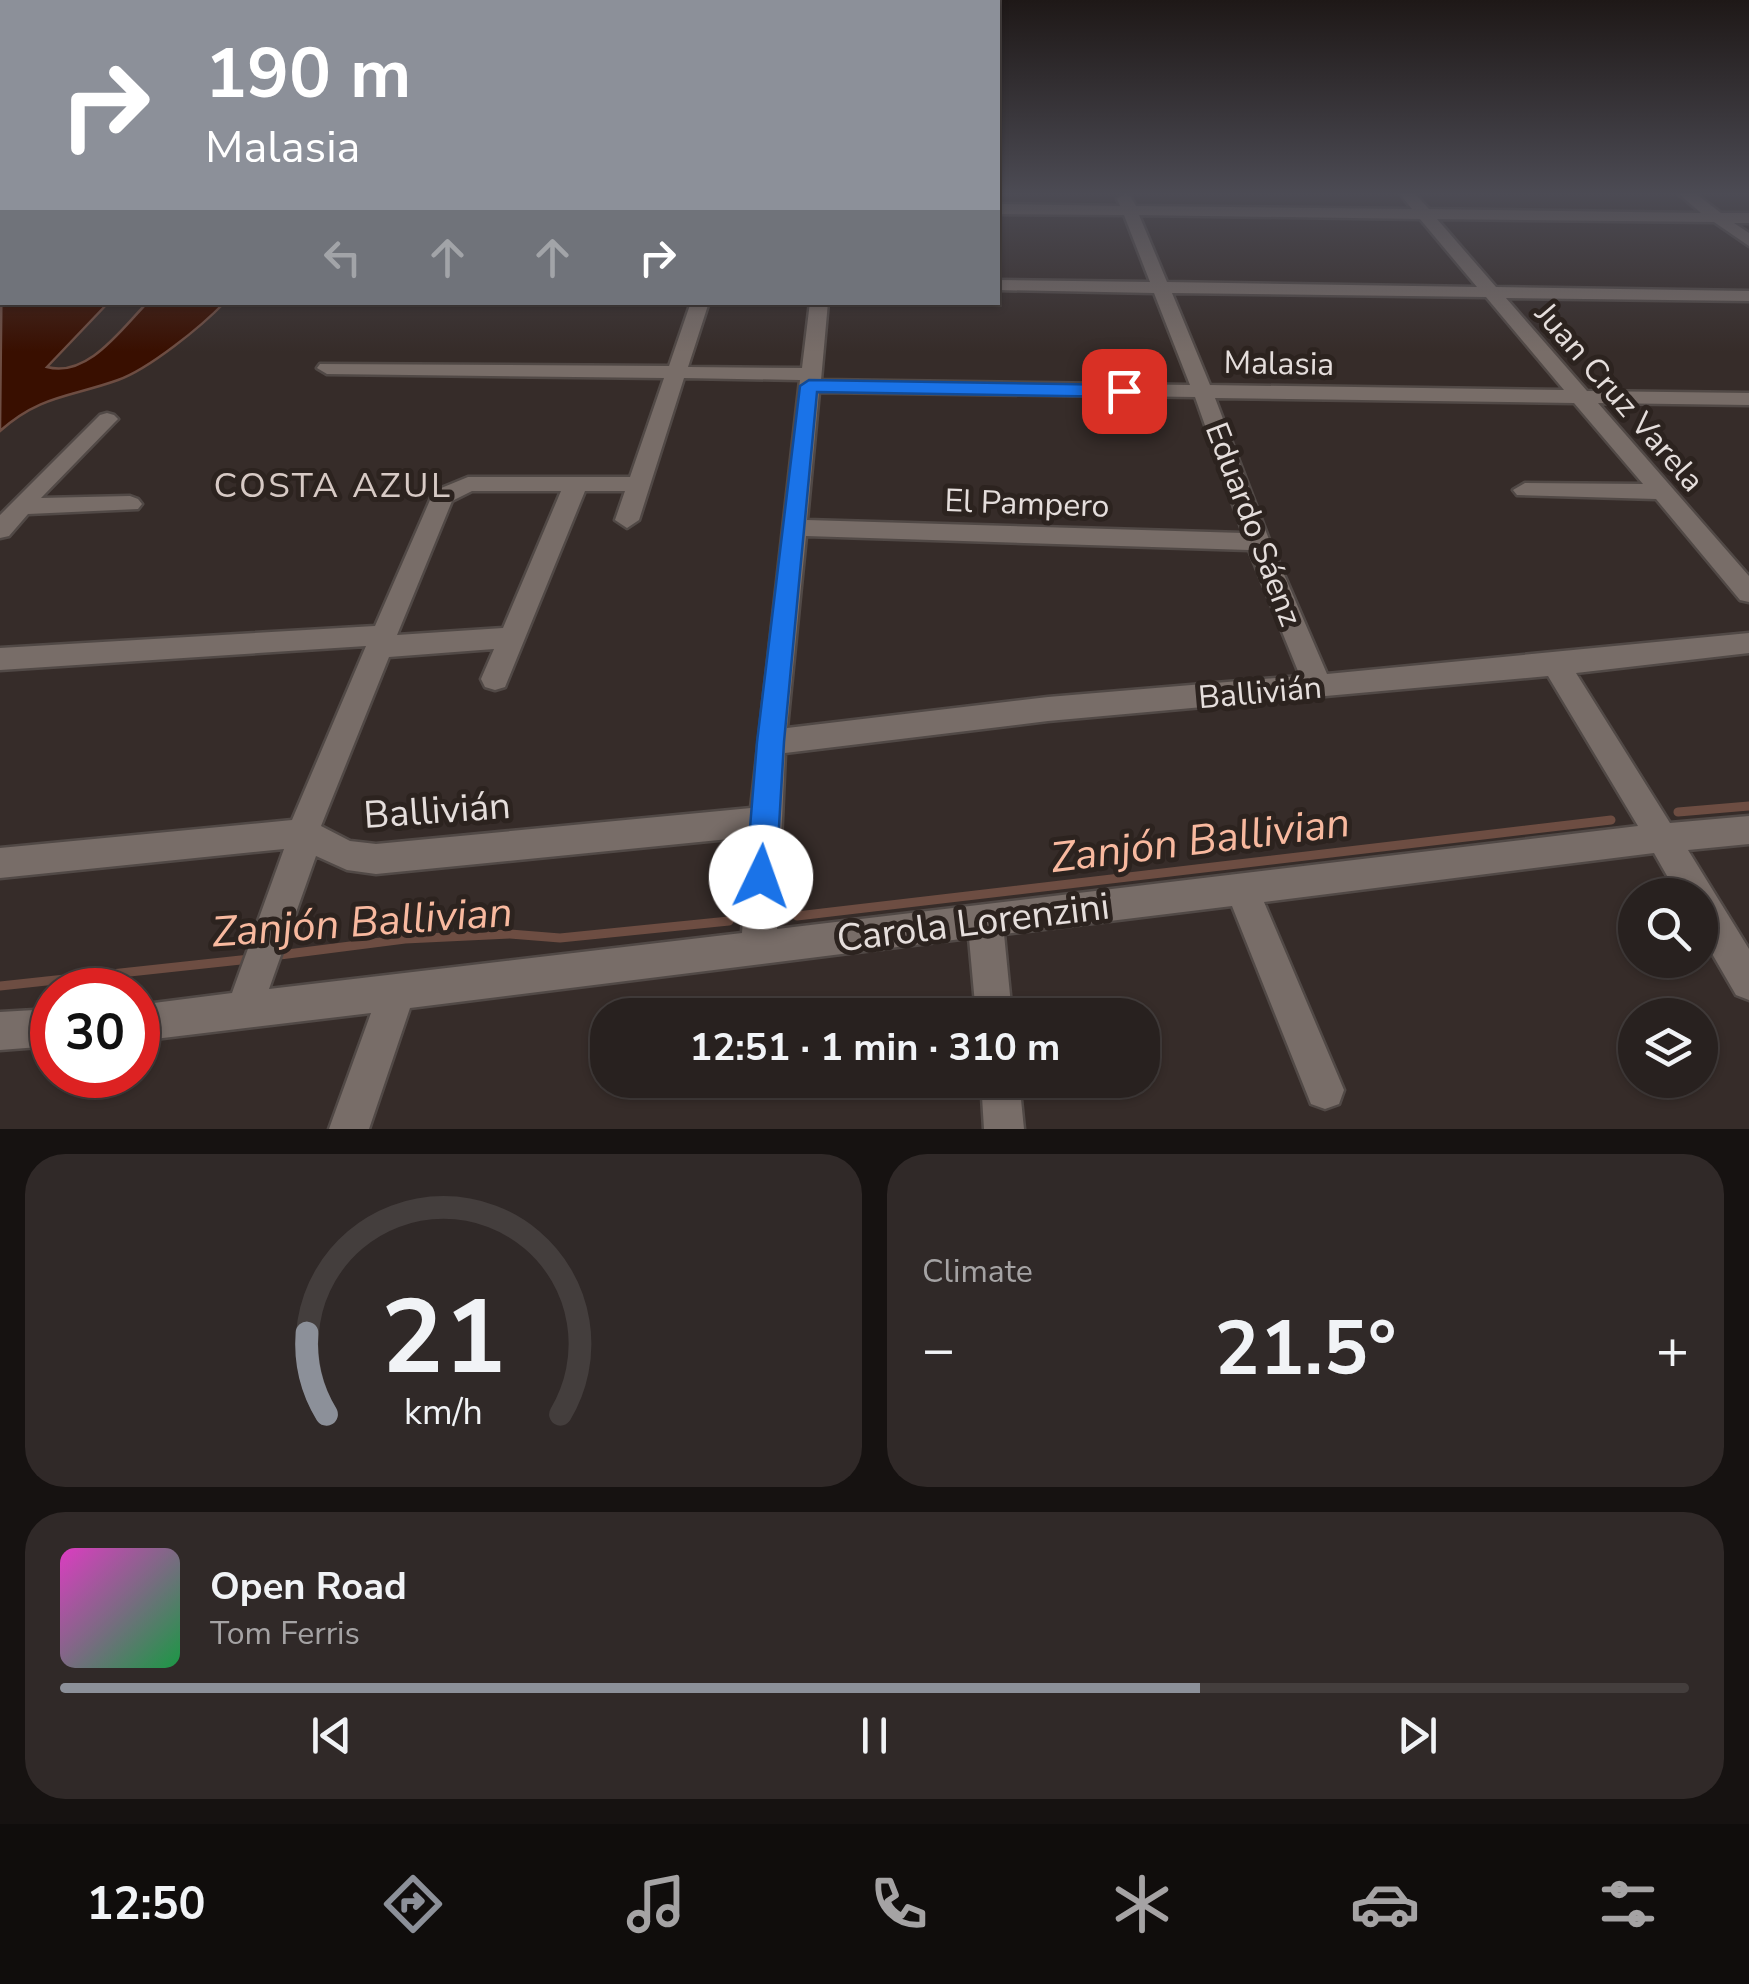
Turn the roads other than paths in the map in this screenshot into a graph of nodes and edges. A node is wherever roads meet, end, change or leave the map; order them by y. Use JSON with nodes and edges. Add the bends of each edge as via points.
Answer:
{"nodes":[{"id":1,"x":1144,"y":247,"type":"edge"},
{"id":2,"x":1450,"y":247,"type":"edge"},
{"id":3,"x":1000,"y":284,"type":"edge"},
{"id":4,"x":1161,"y":288,"type":"junction"},
{"id":5,"x":1489,"y":293,"type":"junction"},
{"id":6,"x":1749,"y":296,"type":"edge"},
{"id":7,"x":699,"y":305,"type":"edge"},
{"id":8,"x":819,"y":305,"type":"edge"},
{"id":9,"x":327,"y":368,"type":"dead end"},
{"id":10,"x":674,"y":371,"type":"junction"},
{"id":11,"x":810,"y":380,"type":"junction"},
{"id":12,"x":1204,"y":392,"type":"junction"},
{"id":13,"x":1580,"y":397,"type":"junction"},
{"id":14,"x":1749,"y":400,"type":"edge"},
{"id":15,"x":107,"y":419,"type":"dead end"},
{"id":16,"x":576,"y":484,"type":"junction"},
{"id":17,"x":639,"y":484,"type":"junction"},
{"id":18,"x":1526,"y":490,"type":"dead end"},
{"id":19,"x":1664,"y":492,"type":"junction"},
{"id":20,"x":130,"y":504,"type":"dead end"},
{"id":21,"x":22,"y":506,"type":"junction"},
{"id":22,"x":627,"y":520,"type":"dead end"},
{"id":23,"x":794,"y":528,"type":"junction"},
{"id":24,"x":0,"y":530,"type":"edge"},
{"id":25,"x":1258,"y":542,"type":"junction"},
{"id":26,"x":1749,"y":593,"type":"edge"},
{"id":27,"x":511,"y":638,"type":"junction"},
{"id":28,"x":381,"y":641,"type":"junction"},
{"id":29,"x":1749,"y":643,"type":"edge"},
{"id":30,"x":0,"y":659,"type":"edge"},
{"id":31,"x":1556,"y":665,"type":"junction"},
{"id":32,"x":495,"y":678,"type":"dead end"},
{"id":33,"x":1319,"y":687,"type":"junction"},
{"id":34,"x":770,"y":742,"type":"junction"},
{"id":35,"x":764,"y":822,"type":"junction"},
{"id":36,"x":1749,"y":830,"type":"edge"},
{"id":37,"x":302,"y":834,"type":"junction"},
{"id":38,"x":1662,"y":838,"type":"junction"},
{"id":39,"x":0,"y":863,"type":"edge"},
{"id":40,"x":1686,"y":878,"type":"edge"},
{"id":41,"x":1242,"y":889,"type":"junction"},
{"id":42,"x":985,"y":920,"type":"junction"},
{"id":43,"x":1718,"y":931,"type":"edge"},
{"id":44,"x":758,"y":950,"type":"junction"},
{"id":45,"x":1749,"y":982,"type":"edge"},
{"id":46,"x":398,"y":989,"type":"junction"},
{"id":47,"x":992,"y":998,"type":"edge"},
{"id":48,"x":244,"y":1009,"type":"junction"},
{"id":49,"x":160,"y":1020,"type":"edge"},
{"id":50,"x":30,"y":1029,"type":"edge"},
{"id":51,"x":0,"y":1030,"type":"edge"},
{"id":52,"x":1325,"y":1090,"type":"dead end"},
{"id":53,"x":1001,"y":1098,"type":"edge"},
{"id":54,"x":350,"y":1129,"type":"edge"},
{"id":55,"x":1004,"y":1129,"type":"edge"}],
"edges":[{"from":1,"to":4,"type":"street","name":"Eduardo Sáenz"},
{"from":2,"to":5,"type":"street","name":"Juan Cruz Varela"},
{"from":3,"to":4,"type":"street"},
{"from":4,"to":5,"type":"street"},
{"from":4,"to":12,"type":"street","name":"Eduardo Sáenz"},
{"from":5,"to":6,"type":"street"},
{"from":5,"to":13,"type":"street","name":"Juan Cruz Varela"},
{"from":7,"to":10,"type":"street"},
{"from":8,"to":11,"type":"street"},
{"from":9,"to":10,"type":"street","name":"Malasia"},
{"from":10,"to":11,"type":"street","name":"Malasia"},
{"from":10,"to":17,"type":"street"},
{"from":11,"to":12,"type":"street","name":"Malasia"},
{"from":11,"to":23,"type":"street"},
{"from":12,"to":13,"type":"street","name":"Malasia"},
{"from":12,"to":25,"type":"street","name":"Eduardo Sáenz"},
{"from":13,"to":14,"type":"street","name":"Malasia"},
{"from":13,"to":19,"type":"street","name":"Juan Cruz Varela"},
{"from":15,"to":21,"type":"street"},
{"from":16,"to":17,"type":"street"},
{"from":16,"to":27,"type":"street"},
{"from":16,"to":28,"type":"street","via":[[468,484],[447,492]]},
{"from":17,"to":22,"type":"street"},
{"from":18,"to":19,"type":"street"},
{"from":19,"to":26,"type":"street","name":"Juan Cruz Varela"},
{"from":20,"to":21,"type":"street"},
{"from":21,"to":24,"type":"street"},
{"from":23,"to":25,"type":"street","name":"El Pampero"},
{"from":23,"to":34,"type":"street"},
{"from":25,"to":33,"type":"street","name":"Eduardo Sáenz"},
{"from":27,"to":28,"type":"street"},
{"from":27,"to":32,"type":"street"},
{"from":28,"to":30,"type":"street"},
{"from":28,"to":37,"type":"street"},
{"from":29,"to":31,"type":"street","name":"Ballivián"},
{"from":31,"to":33,"type":"street","name":"Ballivián"},
{"from":31,"to":38,"type":"street"},
{"from":33,"to":34,"type":"street","name":"Ballivián","via":[[1048,709]]},
{"from":34,"to":35,"type":"street"},
{"from":35,"to":37,"type":"street","name":"Ballivián","via":[[376,859],[347,855]]},
{"from":35,"to":44,"type":"street"},
{"from":36,"to":38,"type":"street","name":"Carola Lorenzini"},
{"from":37,"to":39,"type":"street"},
{"from":37,"to":48,"type":"street"},
{"from":38,"to":40,"type":"street"},
{"from":38,"to":41,"type":"street","name":"Carola Lorenzini"},
{"from":41,"to":42,"type":"street","name":"Carola Lorenzini"},
{"from":41,"to":52,"type":"street"},
{"from":42,"to":44,"type":"street","name":"Carola Lorenzini"},
{"from":42,"to":47,"type":"street"},
{"from":43,"to":45,"type":"street"},
{"from":44,"to":46,"type":"street","name":"Carola Lorenzini"},
{"from":46,"to":48,"type":"street","name":"Carola Lorenzini"},
{"from":46,"to":54,"type":"street"},
{"from":48,"to":49,"type":"street","name":"Carola Lorenzini"},
{"from":50,"to":51,"type":"street"},
{"from":53,"to":55,"type":"street"}]}
